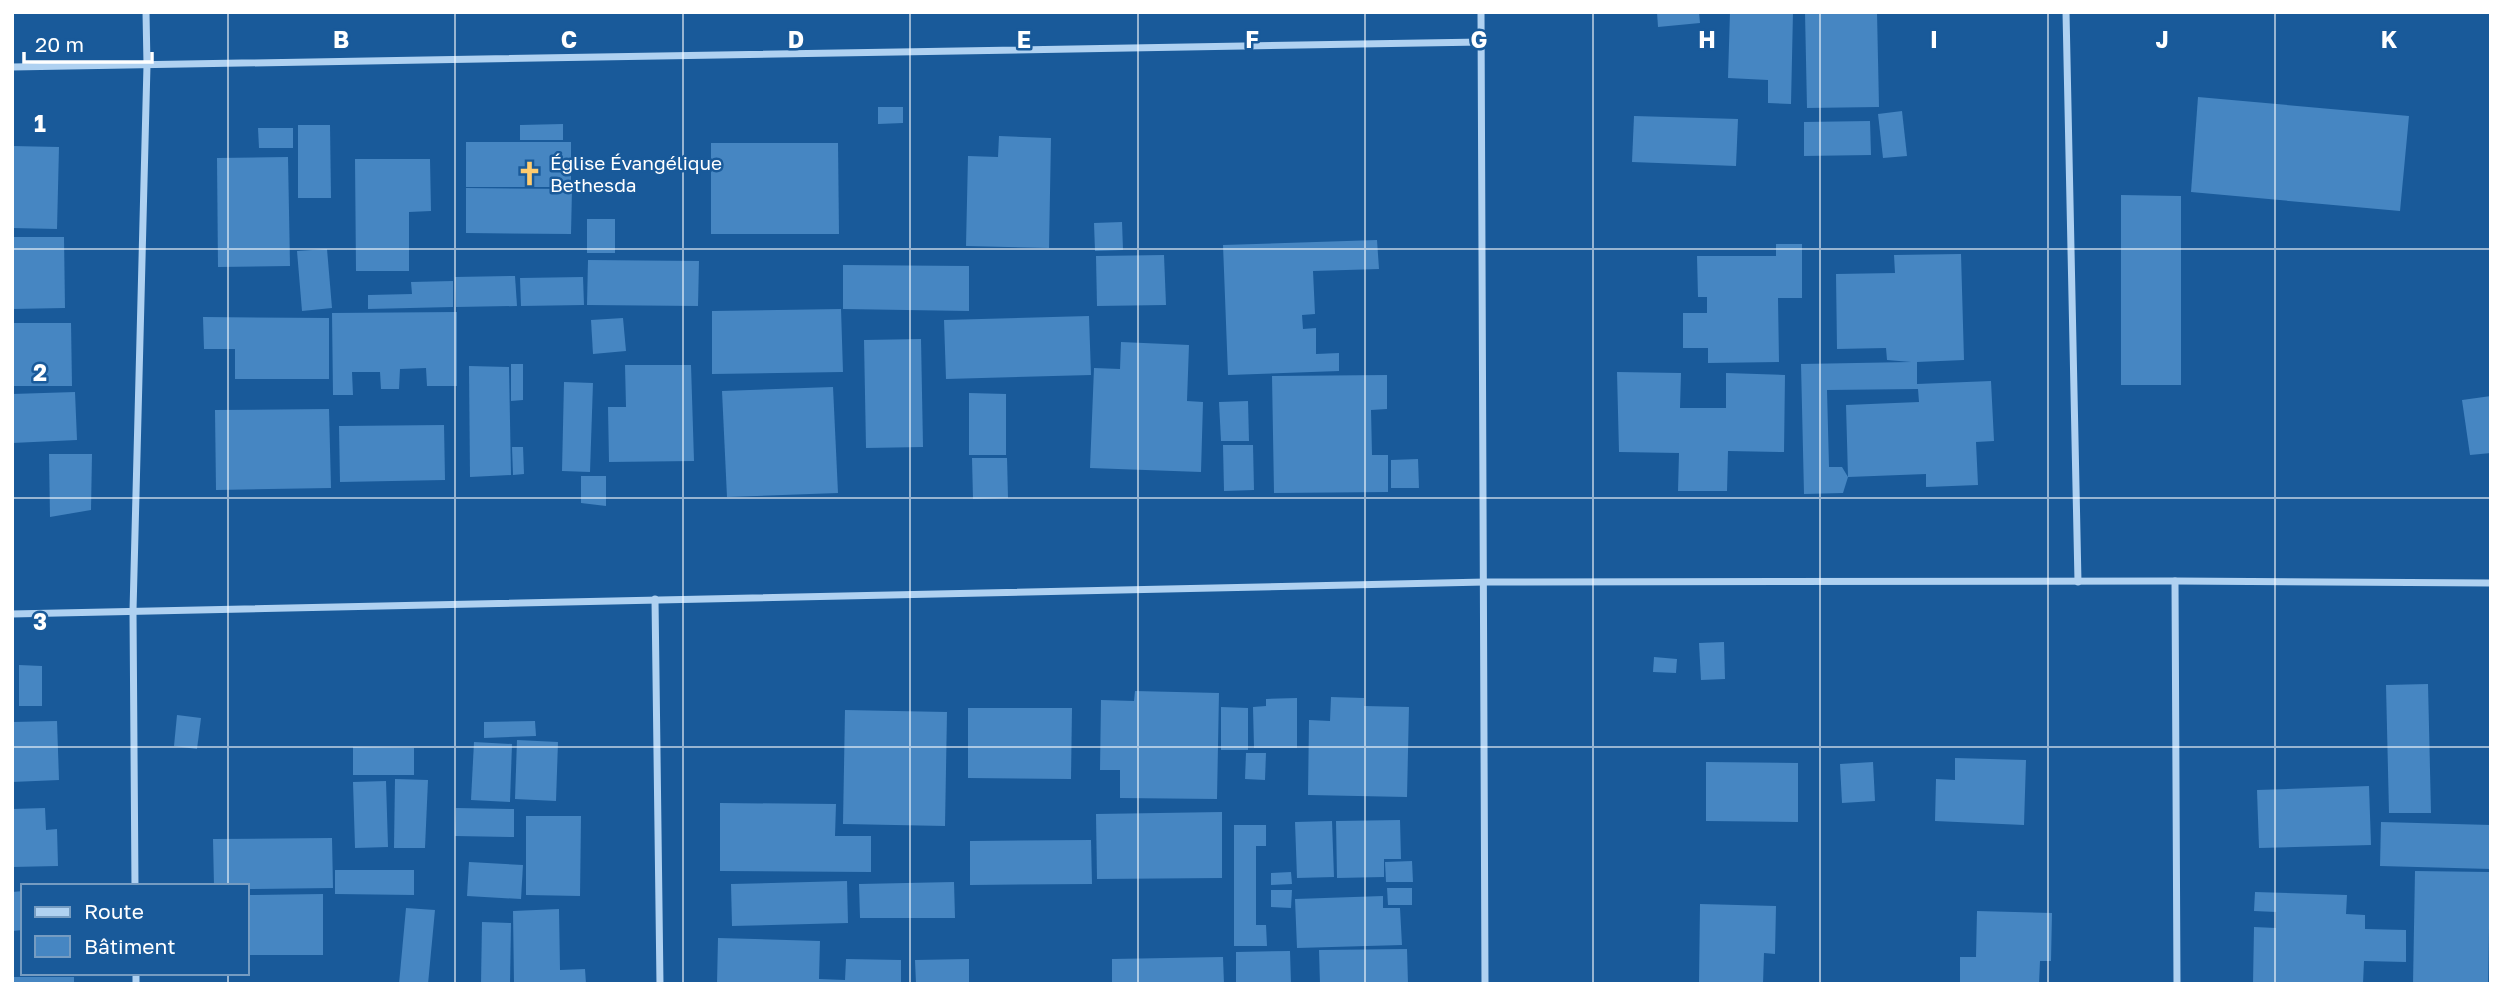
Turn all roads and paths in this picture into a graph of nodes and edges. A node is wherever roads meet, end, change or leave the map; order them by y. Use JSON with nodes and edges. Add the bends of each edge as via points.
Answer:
{"nodes":[{"id":1,"x":146,"y":12,"type":"edge"},
{"id":2,"x":1481,"y":12,"type":"edge"},
{"id":3,"x":2066,"y":12,"type":"edge"},
{"id":4,"x":1482,"y":43,"type":"junction"},
{"id":5,"x":147,"y":65,"type":"junction"},
{"id":6,"x":12,"y":67,"type":"edge"},
{"id":7,"x":2175,"y":581,"type":"junction"},
{"id":8,"x":1485,"y":582,"type":"junction"},
{"id":9,"x":2078,"y":582,"type":"junction"},
{"id":10,"x":2491,"y":583,"type":"edge"},
{"id":11,"x":655,"y":599,"type":"junction"},
{"id":12,"x":133,"y":611,"type":"junction"},
{"id":13,"x":12,"y":614,"type":"edge"},
{"id":14,"x":135,"y":884,"type":"edge"},
{"id":15,"x":660,"y":984,"type":"edge"},
{"id":16,"x":1485,"y":984,"type":"edge"},
{"id":17,"x":2177,"y":984,"type":"edge"}],
"edges":[{"from":1,"to":5,"type":"street"},
{"from":2,"to":4,"type":"street"},
{"from":3,"to":9,"type":"street"},
{"from":4,"to":5,"type":"street"},
{"from":4,"to":8,"type":"street"},
{"from":5,"to":6,"type":"street"},
{"from":5,"to":12,"type":"street"},
{"from":7,"to":9,"type":"street"},
{"from":7,"to":10,"type":"street"},
{"from":7,"to":17,"type":"street"},
{"from":8,"to":9,"type":"street"},
{"from":8,"to":11,"type":"street"},
{"from":8,"to":16,"type":"street"},
{"from":11,"to":12,"type":"street"},
{"from":11,"to":15,"type":"street"},
{"from":12,"to":13,"type":"street"},
{"from":12,"to":14,"type":"street"}]}
